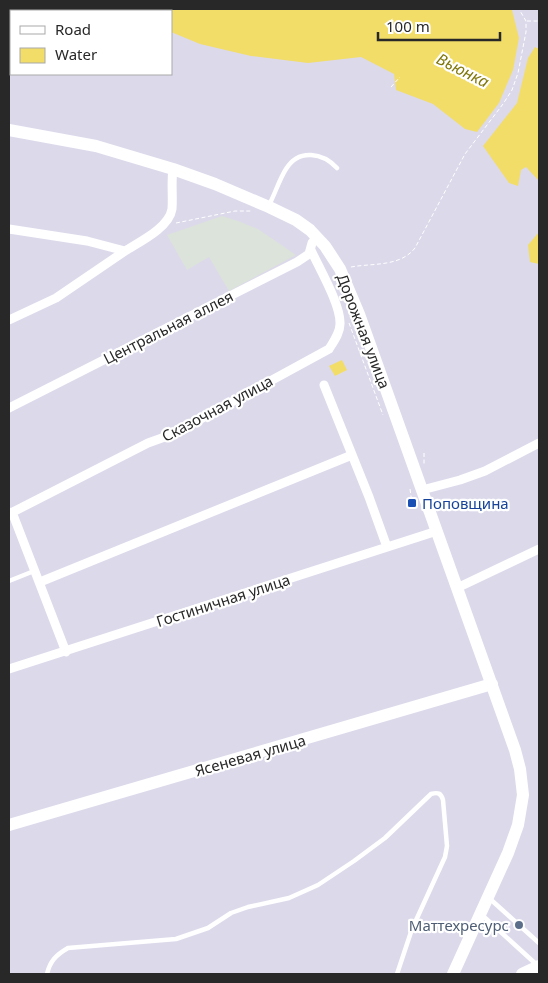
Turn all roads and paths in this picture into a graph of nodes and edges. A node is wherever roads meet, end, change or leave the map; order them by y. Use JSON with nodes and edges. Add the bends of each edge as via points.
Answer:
{"nodes":[{"id":1,"x":519,"y":9,"type":"edge"},
{"id":2,"x":526,"y":21,"type":"junction"},
{"id":3,"x":539,"y":21,"type":"edge"},
{"id":4,"x":400,"y":77,"type":"dead end"},
{"id":5,"x":391,"y":87,"type":"dead end"},
{"id":6,"x":9,"y":130,"type":"edge"},
{"id":7,"x":337,"y":168,"type":"dead end"},
{"id":8,"x":173,"y":169,"type":"junction"},
{"id":9,"x":269,"y":207,"type":"junction"},
{"id":10,"x":248,"y":208,"type":"dead end"},
{"id":11,"x":171,"y":225,"type":"dead end"},
{"id":12,"x":9,"y":229,"type":"edge"},
{"id":13,"x":317,"y":236,"type":"junction"},
{"id":14,"x":311,"y":250,"type":"junction"},
{"id":15,"x":124,"y":251,"type":"junction"},
{"id":16,"x":340,"y":269,"type":"junction"},
{"id":17,"x":9,"y":320,"type":"edge"},
{"id":18,"x":348,"y":321,"type":"dead end"},
{"id":19,"x":324,"y":385,"type":"dead end"},
{"id":20,"x":9,"y":408,"type":"edge"},
{"id":21,"x":384,"y":418,"type":"dead end"},
{"id":22,"x":539,"y":443,"type":"edge"},
{"id":23,"x":424,"y":454,"type":"dead end"},
{"id":24,"x":352,"y":455,"type":"junction"},
{"id":25,"x":425,"y":470,"type":"dead end"},
{"id":26,"x":409,"y":485,"type":"dead end"},
{"id":27,"x":422,"y":490,"type":"junction"},
{"id":28,"x":412,"y":503,"type":"dead end"},
{"id":29,"x":11,"y":513,"type":"edge"},
{"id":30,"x":437,"y":531,"type":"junction"},
{"id":31,"x":387,"y":547,"type":"junction"},
{"id":32,"x":539,"y":548,"type":"edge"},
{"id":33,"x":35,"y":570,"type":"junction"},
{"id":34,"x":9,"y":581,"type":"edge"},
{"id":35,"x":40,"y":582,"type":"junction"},
{"id":36,"x":457,"y":588,"type":"junction"},
{"id":37,"x":66,"y":652,"type":"junction"},
{"id":38,"x":9,"y":669,"type":"edge"},
{"id":39,"x":492,"y":684,"type":"junction"},
{"id":40,"x":9,"y":825,"type":"edge"},
{"id":41,"x":488,"y":897,"type":"junction"},
{"id":42,"x":481,"y":914,"type":"junction"},
{"id":43,"x":539,"y":943,"type":"edge"},
{"id":44,"x":539,"y":966,"type":"edge"},
{"id":45,"x":47,"y":974,"type":"edge"},
{"id":46,"x":397,"y":974,"type":"edge"},
{"id":47,"x":453,"y":974,"type":"edge"},
{"id":48,"x":522,"y":974,"type":"edge"}],
"edges":[{"from":1,"to":2,"type":"path"},
{"from":2,"to":3,"type":"path"},
{"from":2,"to":16,"type":"path","via":[[512,90],[465,154],[415,248],[396,262]]},
{"from":4,"to":5,"type":"path"},
{"from":6,"to":8,"type":"main road","name":"Дорожная улица","via":[[96,146]]},
{"from":7,"to":9,"type":"lane","via":[[316,155],[296,159],[286,169]]},
{"from":8,"to":9,"type":"main road","name":"Дорожная улица"},
{"from":8,"to":15,"type":"street","via":[[170,216],[155,232]]},
{"from":9,"to":13,"type":"main road","name":"Дорожная улица","via":[[296,220]]},
{"from":10,"to":11,"type":"path","via":[[256,211],[235,211]]},
{"from":12,"to":15,"type":"street","via":[[87,241]]},
{"from":13,"to":14,"type":"street","name":"Центральная аллея"},
{"from":13,"to":16,"type":"main road","name":"Дорожная улица"},
{"from":14,"to":20,"type":"street","name":"Центральная аллея","via":[[297,262]]},
{"from":14,"to":29,"type":"street","name":"Сказочная улица","via":[[337,307],[340,324],[329,349],[173,434],[148,443]]},
{"from":15,"to":17,"type":"street","via":[[56,298]]},
{"from":16,"to":27,"type":"main road","name":"Дорожная улица"},
{"from":18,"to":21,"type":"path"},
{"from":19,"to":24,"type":"street"},
{"from":22,"to":27,"type":"street","via":[[485,471]]},
{"from":23,"to":25,"type":"path"},
{"from":24,"to":31,"type":"street"},
{"from":24,"to":35,"type":"street"},
{"from":26,"to":28,"type":"path"},
{"from":27,"to":30,"type":"main road","name":"Дорожная улица"},
{"from":29,"to":33,"type":"street"},
{"from":30,"to":31,"type":"street","name":"Гостиничная улица"},
{"from":30,"to":36,"type":"main road","name":"Дорожная улица"},
{"from":31,"to":37,"type":"street","name":"Гостиничная улица"},
{"from":32,"to":36,"type":"street"},
{"from":33,"to":34,"type":"lane"},
{"from":33,"to":35,"type":"street"},
{"from":35,"to":37,"type":"street"},
{"from":36,"to":39,"type":"main road","name":"Дорожная улица"},
{"from":37,"to":38,"type":"street","name":"Гостиничная улица"},
{"from":39,"to":40,"type":"main road","name":"Ясеневая улица"},
{"from":39,"to":41,"type":"main road","name":"Дорожная улица","via":[[518,759],[523,795],[514,837]]},
{"from":41,"to":42,"type":"main road","name":"Дорожная улица"},
{"from":41,"to":43,"type":"lane"},
{"from":42,"to":44,"type":"lane"},
{"from":42,"to":47,"type":"main road","name":"Дорожная улица"},
{"from":44,"to":48,"type":"main road"},
{"from":45,"to":46,"type":"lane","via":[[49,965],[68,948],[176,939],[208,928],[240,910],[289,898],[318,885],[385,838],[432,794],[438,793],[443,800],[445,857],[412,929]]}]}
